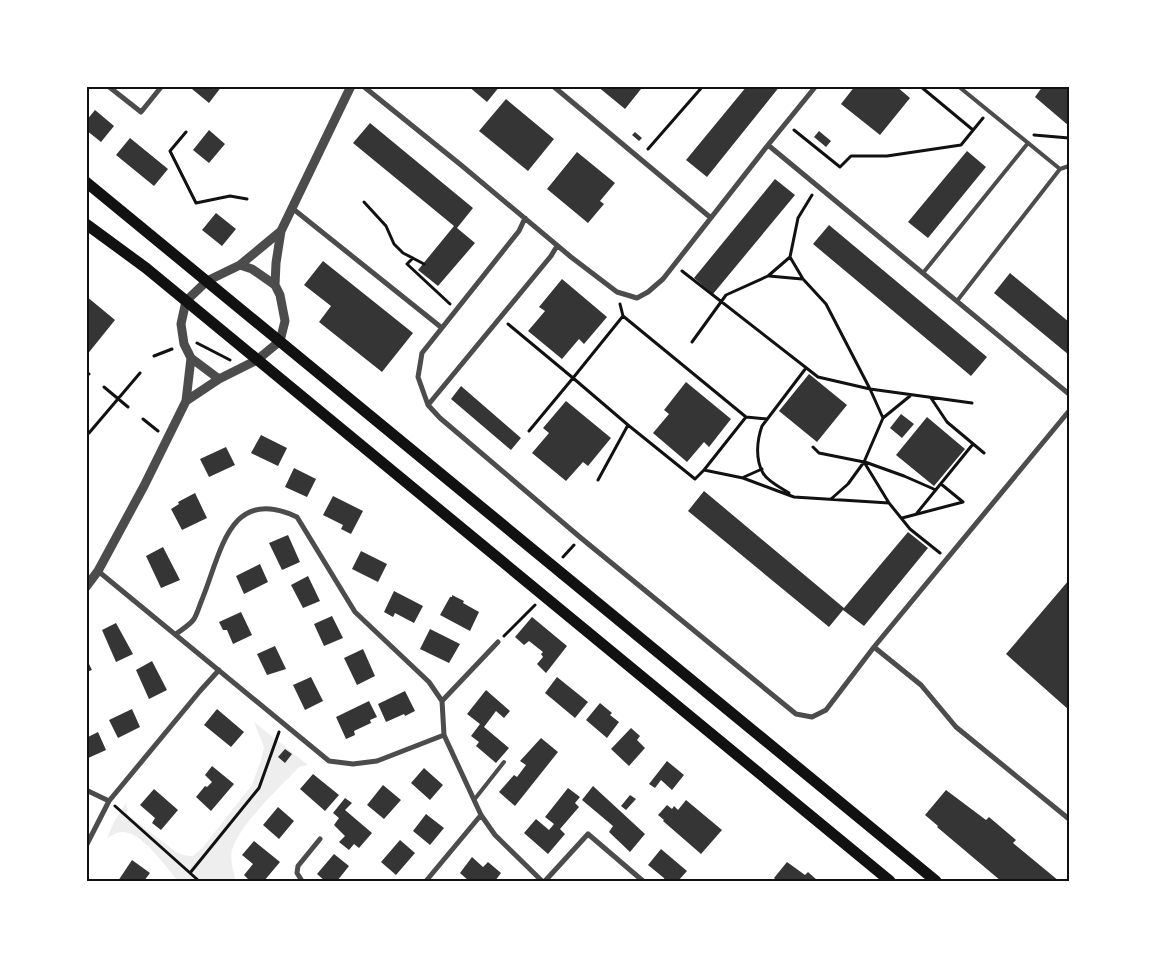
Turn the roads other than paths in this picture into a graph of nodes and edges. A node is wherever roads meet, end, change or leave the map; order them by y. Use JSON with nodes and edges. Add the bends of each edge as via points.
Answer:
{"nodes":[{"id":1,"x":108,"y":86,"type":"edge"},
{"id":2,"x":162,"y":86,"type":"edge"},
{"id":3,"x":351,"y":86,"type":"edge"},
{"id":4,"x":363,"y":86,"type":"edge"},
{"id":5,"x":553,"y":86,"type":"edge"},
{"id":6,"x":816,"y":86,"type":"edge"},
{"id":7,"x":958,"y":86,"type":"edge"},
{"id":8,"x":1028,"y":143,"type":"junction"},
{"id":9,"x":768,"y":144,"type":"junction"},
{"id":10,"x":1069,"y":166,"type":"edge"},
{"id":11,"x":1060,"y":169,"type":"junction"},
{"id":12,"x":86,"y":182,"type":"edge"},
{"id":13,"x":292,"y":208,"type":"junction"},
{"id":14,"x":525,"y":218,"type":"junction"},
{"id":15,"x":711,"y":218,"type":"junction"},
{"id":16,"x":88,"y":228,"type":"edge"},
{"id":17,"x":281,"y":231,"type":"junction"},
{"id":18,"x":557,"y":246,"type":"junction"},
{"id":19,"x":240,"y":266,"type":"junction"},
{"id":20,"x":922,"y":272,"type":"junction"},
{"id":21,"x":207,"y":281,"type":"junction"},
{"id":22,"x":275,"y":285,"type":"junction"},
{"id":23,"x":186,"y":301,"type":"junction"},
{"id":24,"x":958,"y":302,"type":"junction"},
{"id":25,"x":442,"y":328,"type":"junction"},
{"id":26,"x":280,"y":341,"type":"junction"},
{"id":27,"x":191,"y":358,"type":"junction"},
{"id":28,"x":257,"y":360,"type":"junction"},
{"id":29,"x":219,"y":379,"type":"junction"},
{"id":30,"x":1069,"y":394,"type":"edge"},
{"id":31,"x":186,"y":401,"type":"junction"},
{"id":32,"x":428,"y":405,"type":"junction"},
{"id":33,"x":1069,"y":411,"type":"edge"},
{"id":34,"x":98,"y":571,"type":"junction"},
{"id":35,"x":86,"y":587,"type":"edge"},
{"id":36,"x":176,"y":634,"type":"junction"},
{"id":37,"x":498,"y":642,"type":"road end"},
{"id":38,"x":874,"y":647,"type":"junction"},
{"id":39,"x":219,"y":670,"type":"junction"},
{"id":40,"x":442,"y":701,"type":"junction"},
{"id":41,"x":444,"y":735,"type":"junction"},
{"id":42,"x":504,"y":762,"type":"dead end"},
{"id":43,"x":86,"y":790,"type":"edge"},
{"id":44,"x":474,"y":800,"type":"junction"},
{"id":45,"x":109,"y":801,"type":"junction"},
{"id":46,"x":481,"y":815,"type":"junction"},
{"id":47,"x":1069,"y":819,"type":"edge"},
{"id":48,"x":320,"y":839,"type":"dead end"},
{"id":49,"x":86,"y":846,"type":"edge"},
{"id":50,"x":302,"y":881,"type":"edge"},
{"id":51,"x":426,"y":881,"type":"edge"},
{"id":52,"x":544,"y":881,"type":"edge"},
{"id":53,"x":643,"y":881,"type":"edge"},
{"id":54,"x":890,"y":881,"type":"edge"},
{"id":55,"x":936,"y":881,"type":"edge"}],
"edges":[{"from":1,"to":2,"type":"street","via":[[140,112]]},
{"from":3,"to":13,"type":"street"},
{"from":4,"to":14,"type":"street"},
{"from":5,"to":15,"type":"street"},
{"from":6,"to":9,"type":"street"},
{"from":7,"to":8,"type":"lane"},
{"from":8,"to":11,"type":"lane"},
{"from":8,"to":20,"type":"lane"},
{"from":9,"to":15,"type":"street"},
{"from":9,"to":20,"type":"street"},
{"from":10,"to":11,"type":"lane"},
{"from":11,"to":24,"type":"lane"},
{"from":12,"to":21,"type":"main road"},
{"from":13,"to":17,"type":"street"},
{"from":13,"to":25,"type":"street"},
{"from":14,"to":18,"type":"street"},
{"from":14,"to":25,"type":"street","via":[[520,231]]},
{"from":15,"to":18,"type":"street","via":[[658,283],[636,298],[617,292]]},
{"from":16,"to":23,"type":"main road","via":[[146,268]]},
{"from":17,"to":19,"type":"street"},
{"from":17,"to":22,"type":"street"},
{"from":18,"to":32,"type":"street"},
{"from":19,"to":21,"type":"street"},
{"from":19,"to":22,"type":"street","via":[[252,269]]},
{"from":20,"to":24,"type":"street"},
{"from":21,"to":23,"type":"street"},
{"from":21,"to":26,"type":"main road"},
{"from":22,"to":26,"type":"street","via":[[285,321]]},
{"from":23,"to":27,"type":"street","via":[[181,324],[184,344]]},
{"from":23,"to":28,"type":"main road"},
{"from":24,"to":30,"type":"street"},
{"from":25,"to":32,"type":"street","via":[[422,353],[418,377]]},
{"from":26,"to":28,"type":"street"},
{"from":26,"to":55,"type":"main road"},
{"from":27,"to":29,"type":"street"},
{"from":27,"to":31,"type":"street"},
{"from":28,"to":29,"type":"street"},
{"from":28,"to":54,"type":"main road"},
{"from":29,"to":31,"type":"street"},
{"from":31,"to":34,"type":"street"},
{"from":32,"to":38,"type":"street","via":[[580,538],[796,714],[812,717],[826,710]]},
{"from":33,"to":38,"type":"street"},
{"from":34,"to":35,"type":"street"},
{"from":34,"to":36,"type":"street"},
{"from":36,"to":39,"type":"street"},
{"from":36,"to":40,"type":"street","via":[[193,621],[226,534],[237,519],[254,510],[271,508],[285,511],[297,517],[355,612],[429,682]]},
{"from":37,"to":40,"type":"street"},
{"from":38,"to":47,"type":"street","via":[[920,686],[956,727]]},
{"from":39,"to":41,"type":"street","via":[[329,760],[353,764],[376,761]]},
{"from":39,"to":45,"type":"street"},
{"from":40,"to":41,"type":"street"},
{"from":41,"to":44,"type":"street"},
{"from":42,"to":44,"type":"lane"},
{"from":43,"to":45,"type":"street"},
{"from":44,"to":46,"type":"street"},
{"from":45,"to":49,"type":"street"},
{"from":46,"to":51,"type":"street"},
{"from":46,"to":52,"type":"street","via":[[495,835]]},
{"from":48,"to":50,"type":"street","via":[[298,866],[297,873]]},
{"from":52,"to":53,"type":"street","via":[[588,834]]}]}
